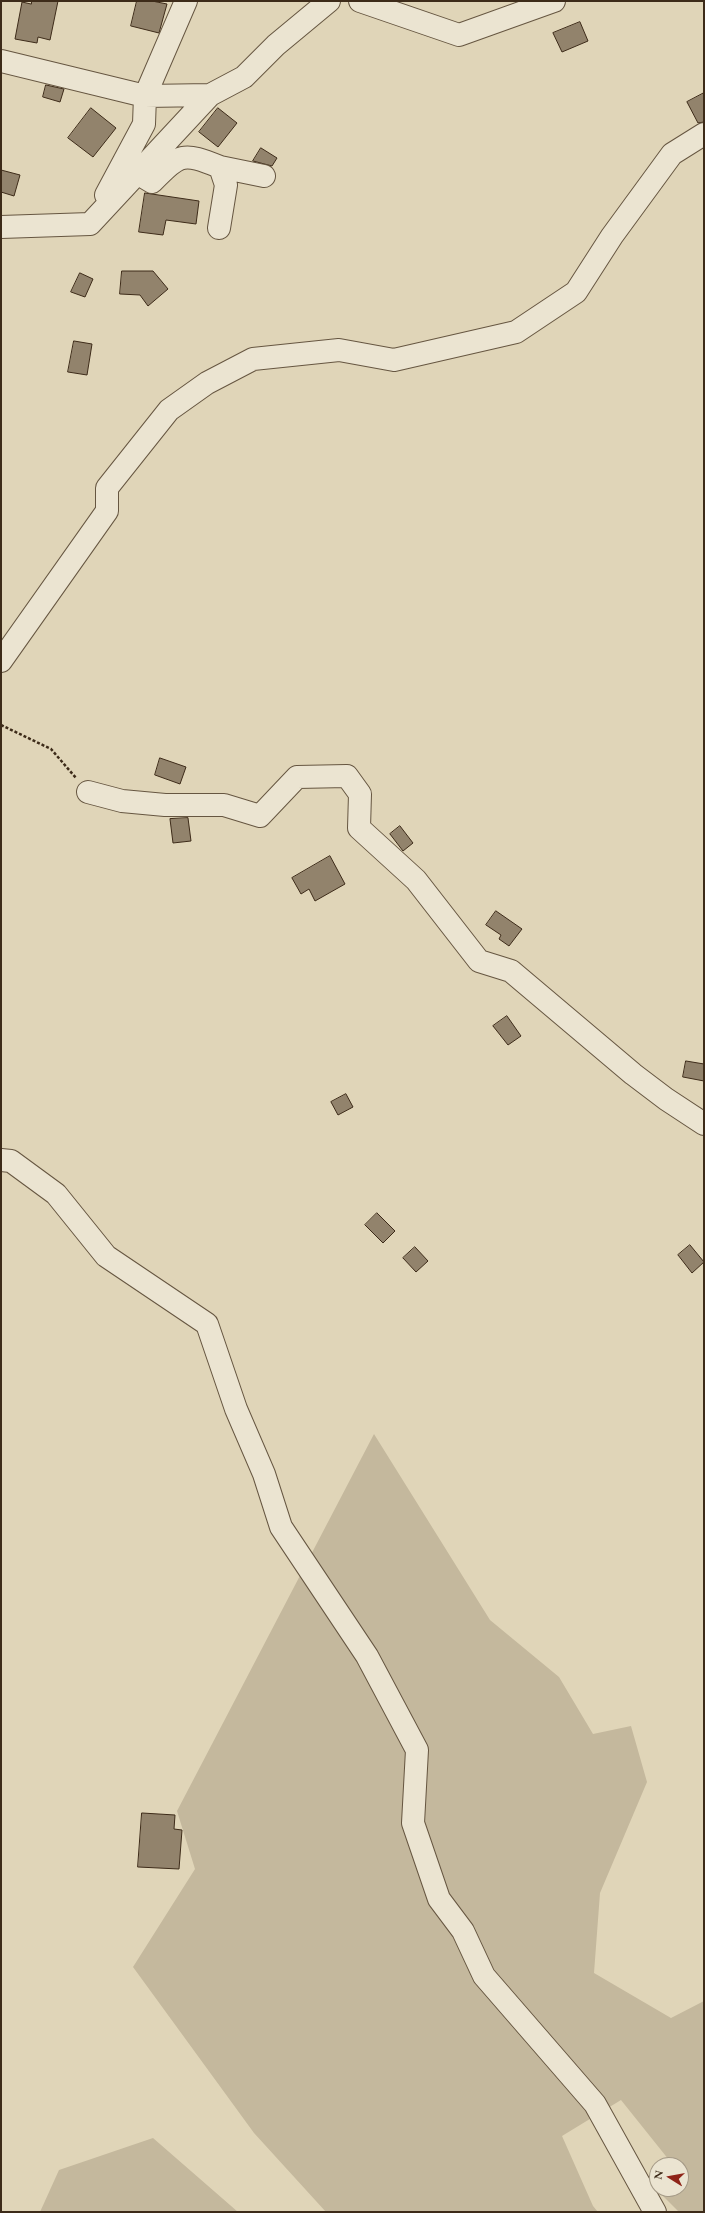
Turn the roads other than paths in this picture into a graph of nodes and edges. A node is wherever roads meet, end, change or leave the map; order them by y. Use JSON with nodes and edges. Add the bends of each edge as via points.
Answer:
{"nodes":[{"id":1,"x":186,"y":1,"type":"edge"},
{"id":2,"x":329,"y":1,"type":"edge"},
{"id":3,"x":360,"y":1,"type":"edge"},
{"id":4,"x":554,"y":1,"type":"edge"},
{"id":5,"x":1,"y":61,"type":"edge"},
{"id":6,"x":210,"y":95,"type":"junction"},
{"id":7,"x":146,"y":96,"type":"junction"},
{"id":8,"x":704,"y":134,"type":"edge"},
{"id":9,"x":220,"y":167,"type":"junction"},
{"id":10,"x":138,"y":173,"type":"junction"},
{"id":11,"x":264,"y":176,"type":"dead end"},
{"id":12,"x":90,"y":224,"type":"junction"},
{"id":13,"x":1,"y":227,"type":"edge"},
{"id":14,"x":219,"y":228,"type":"dead end"},
{"id":15,"x":1,"y":661,"type":"edge"},
{"id":16,"x":88,"y":792,"type":"road end"},
{"id":17,"x":704,"y":1124,"type":"edge"},
{"id":18,"x":1,"y":1160,"type":"edge"},
{"id":19,"x":655,"y":2212,"type":"edge"}],
"edges":[{"from":1,"to":7,"type":"street"},
{"from":2,"to":6,"type":"street","via":[[276,45],[244,77]]},
{"from":3,"to":4,"type":"street","via":[[459,35]]},
{"from":5,"to":7,"type":"street"},
{"from":6,"to":7,"type":"street"},
{"from":6,"to":10,"type":"street"},
{"from":7,"to":12,"type":"street","via":[[144,124]]},
{"from":8,"to":15,"type":"street","via":[[672,154],[612,236],[576,292],[516,332],[394,360],[339,350],[253,359],[207,384],[169,410],[107,488],[107,511]]},
{"from":9,"to":10,"type":"street","via":[[193,156],[173,161],[152,182]]},
{"from":9,"to":11,"type":"street"},
{"from":9,"to":14,"type":"street","via":[[226,185]]},
{"from":10,"to":12,"type":"street"},
{"from":12,"to":13,"type":"street"},
{"from":16,"to":17,"type":"street","via":[[122,801],[165,805],[224,805],[260,816],[297,777],[347,776],[360,794],[359,828],[416,880],[479,961],[511,971],[633,1074],[666,1100]]},
{"from":18,"to":19,"type":"street","via":[[10,1160],[56,1194],[106,1256],[207,1324],[236,1409],[264,1474],[281,1527],[367,1656],[417,1750],[413,1823],[439,1899],[463,1931],[484,1976],[595,2104]]}]}
